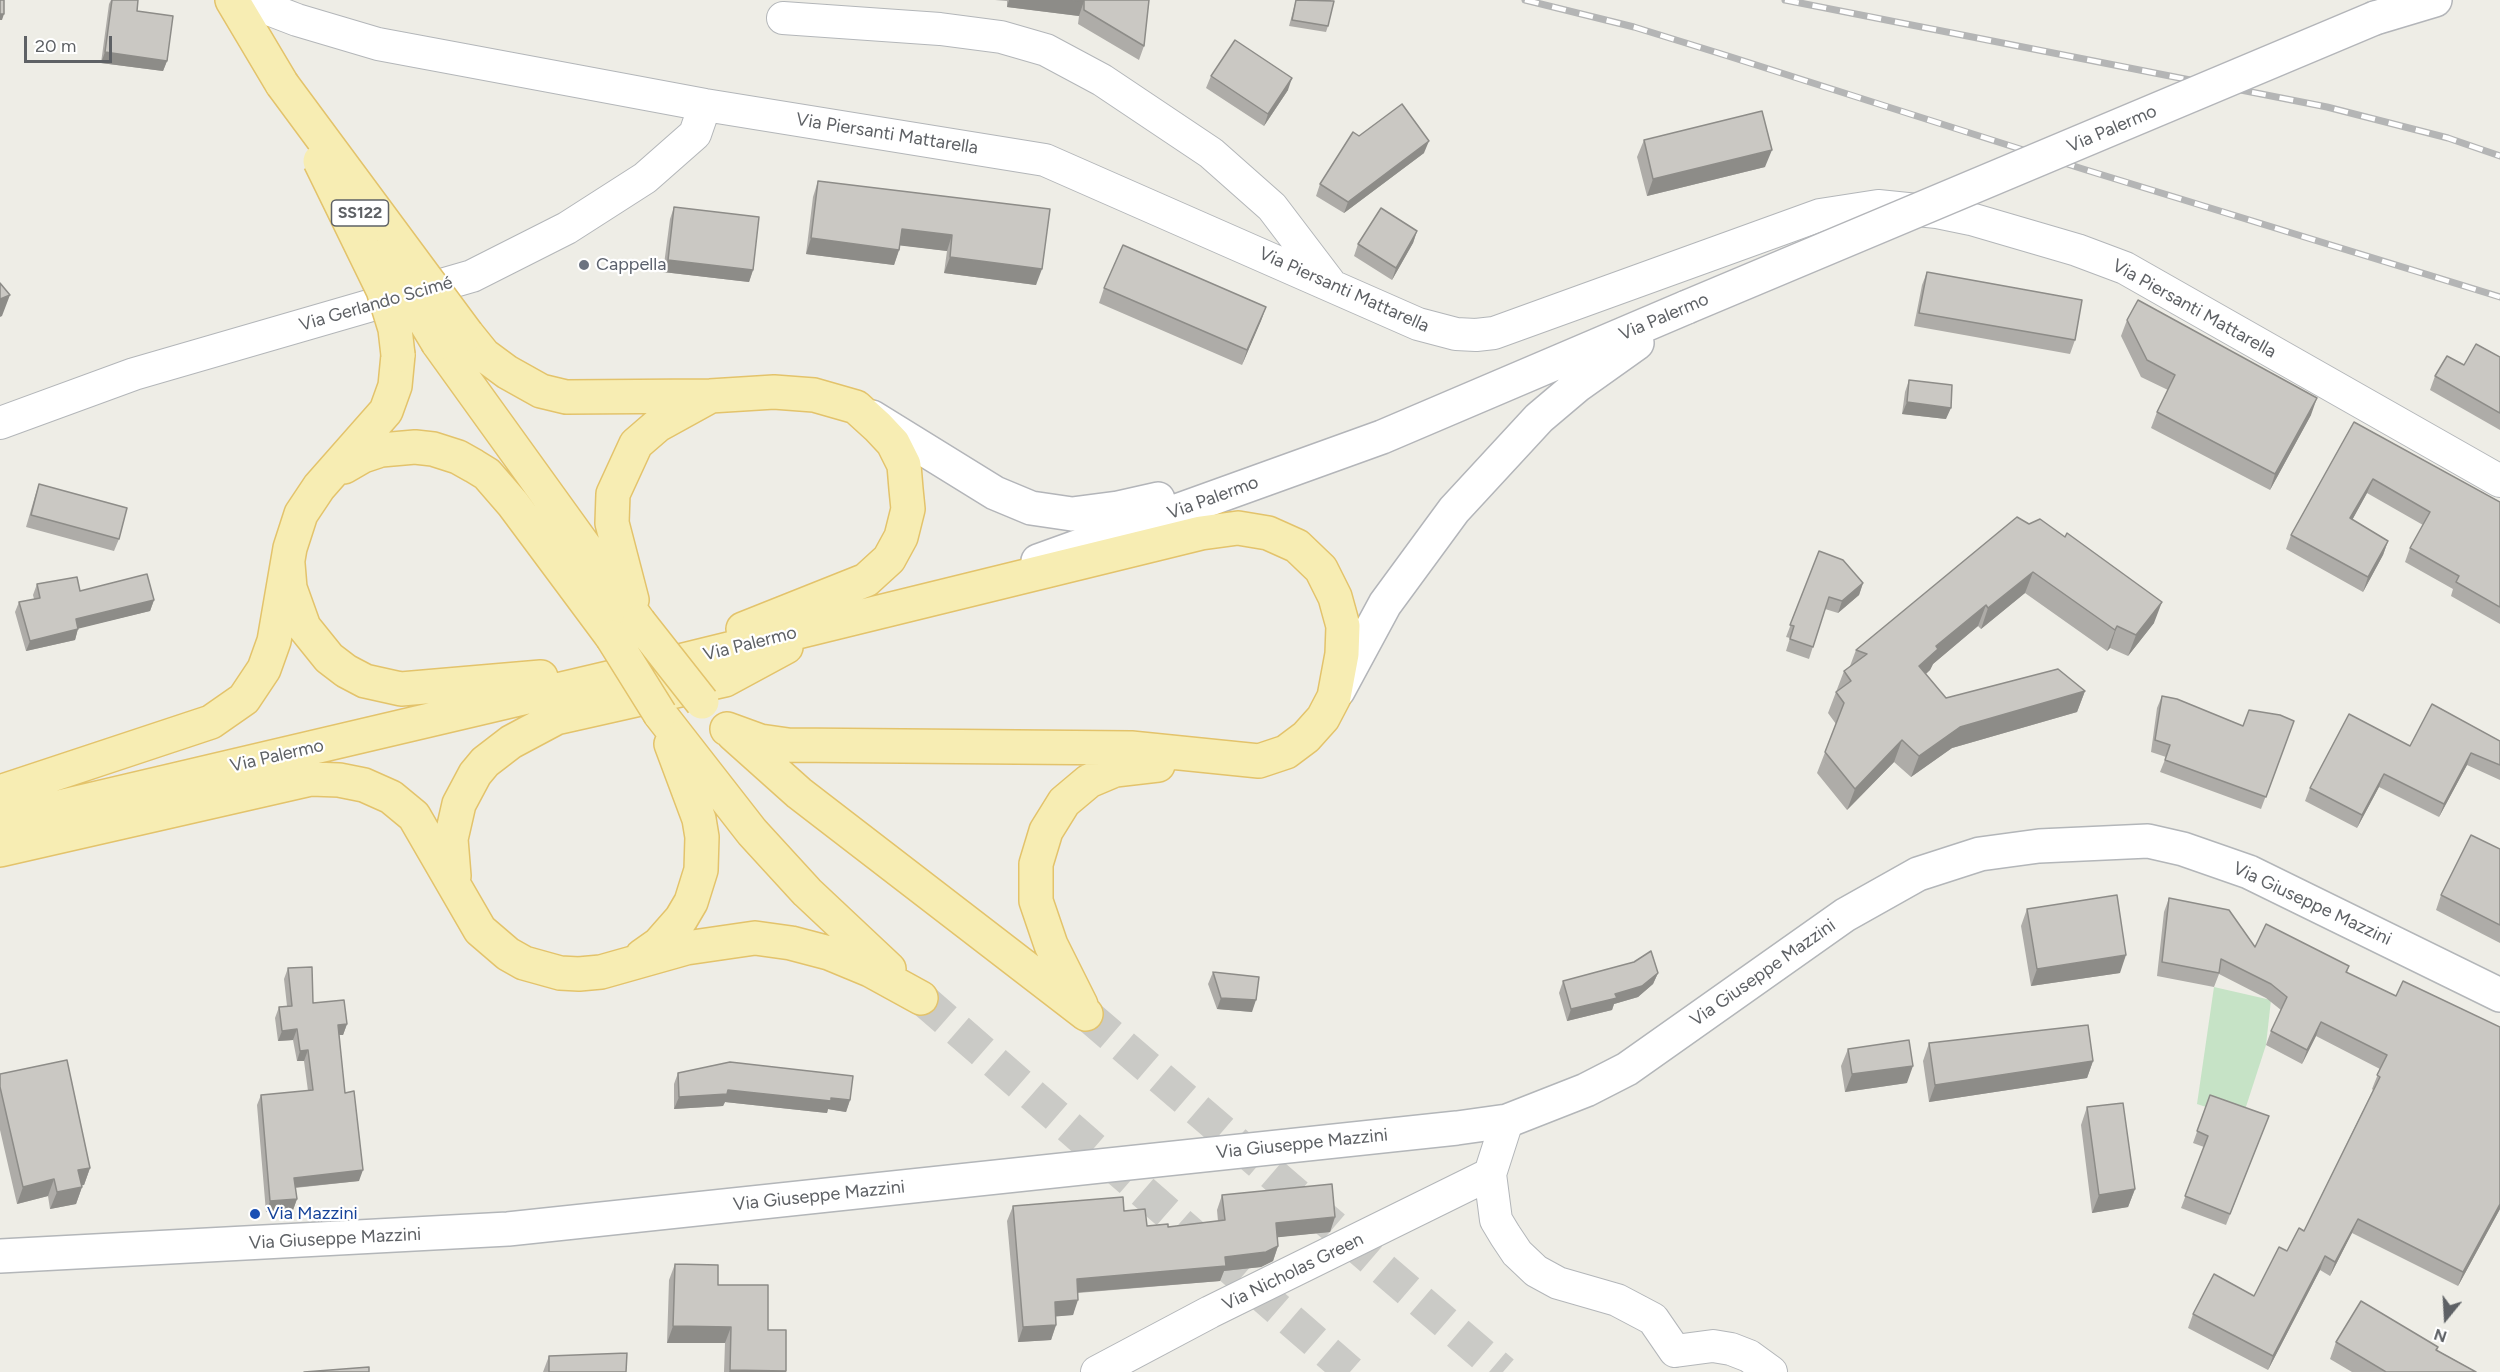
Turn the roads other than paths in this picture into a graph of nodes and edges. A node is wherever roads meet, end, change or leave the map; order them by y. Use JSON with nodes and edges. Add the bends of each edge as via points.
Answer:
{"nodes":[{"id":1,"x":232,"y":0,"type":"edge"},
{"id":2,"x":245,"y":0,"type":"edge"},
{"id":3,"x":2408,"y":0,"type":"edge"},
{"id":4,"x":2420,"y":0,"type":"edge"},
{"id":5,"x":2434,"y":0,"type":"edge"},
{"id":6,"x":783,"y":18,"type":"dead end"},
{"id":7,"x":2375,"y":18,"type":"junction"},
{"id":8,"x":282,"y":84,"type":"junction"},
{"id":9,"x":705,"y":105,"type":"junction"},
{"id":10,"x":1331,"y":285,"type":"junction"},
{"id":11,"x":1687,"y":307,"type":"junction"},
{"id":12,"x":453,"y":339,"type":"junction"},
{"id":13,"x":710,"y":396,"type":"junction"},
{"id":14,"x":856,"y":407,"type":"junction"},
{"id":15,"x":0,"y":423,"type":"edge"},
{"id":16,"x":1297,"y":468,"type":"junction"},
{"id":17,"x":330,"y":476,"type":"junction"},
{"id":18,"x":2500,"y":481,"type":"edge"},
{"id":19,"x":288,"y":564,"type":"junction"},
{"id":20,"x":946,"y":594,"type":"junction"},
{"id":21,"x":827,"y":625,"type":"junction"},
{"id":22,"x":625,"y":629,"type":"junction"},
{"id":23,"x":656,"y":667,"type":"junction"},
{"id":24,"x":1334,"y":697,"type":"junction"},
{"id":25,"x":660,"y":714,"type":"junction"},
{"id":26,"x":727,"y":729,"type":"junction"},
{"id":27,"x":1226,"y":759,"type":"junction"},
{"id":28,"x":0,"y":792,"type":"edge"},
{"id":29,"x":0,"y":821,"type":"edge"},
{"id":30,"x":0,"y":850,"type":"edge"},
{"id":31,"x":463,"y":903,"type":"junction"},
{"id":32,"x":622,"y":966,"type":"junction"},
{"id":33,"x":2500,"y":995,"type":"edge"},
{"id":34,"x":1507,"y":1121,"type":"junction"},
{"id":35,"x":1491,"y":1174,"type":"junction"},
{"id":36,"x":0,"y":1256,"type":"edge"},
{"id":37,"x":1675,"y":1362,"type":"edge"},
{"id":38,"x":1097,"y":1372,"type":"edge"},
{"id":39,"x":1771,"y":1372,"type":"edge"}],
"edges":[{"from":1,"to":8,"type":"main road"},
{"from":2,"to":9,"type":"street","name":"Via Piersanti Mattarella","via":[[378,44]]},
{"from":3,"to":7,"type":"main road"},
{"from":4,"to":7,"type":"main road"},
{"from":5,"to":7,"type":"main road"},
{"from":6,"to":10,"type":"street","via":[[940,28],[1001,37],[1046,50],[1102,80],[1211,153],[1272,207]]},
{"from":7,"to":11,"type":"main road","name":"Via Palermo","bridge":true},
{"from":8,"to":12,"type":"main road","bridge":true},
{"from":8,"to":17,"type":"main road","bridge":true,"via":[[383,290],[395,329],[395,386],[386,411]]},
{"from":9,"to":10,"type":"street","name":"Via Piersanti Mattarella","via":[[1045,160]]},
{"from":9,"to":15,"type":"street","name":"Via Gerlando Scimé","via":[[694,134],[645,178],[567,228],[472,276],[134,374]]},
{"from":10,"to":18,"type":"street","name":"Via Piersanti Mattarella","via":[[1437,330],[1494,333],[1820,215],[1878,206],[1937,212],[2056,244],[2125,268]]},
{"from":11,"to":16,"type":"main road","name":"Via Palermo","via":[[1382,437]]},
{"from":11,"to":24,"type":"main road","via":[[1539,418],[1454,510],[1385,604]]},
{"from":12,"to":13,"type":"main road","via":[[541,392],[566,397]]},
{"from":12,"to":22,"type":"main road"},
{"from":13,"to":14,"type":"main road","via":[[814,395]]},
{"from":13,"to":22,"type":"main road","via":[[658,425],[636,444],[613,494],[612,523],[621,564]]},
{"from":14,"to":16,"type":"main road","via":[[995,493],[1030,508],[1072,514],[1118,508]]},
{"from":14,"to":23,"type":"main road","via":[[893,443],[904,465],[908,509],[901,537],[889,559],[866,580]]},
{"from":16,"to":20,"type":"main road","name":"Via Palermo"},
{"from":17,"to":19,"type":"main road","via":[[301,514]]},
{"from":17,"to":22,"type":"main road","via":[[363,456],[397,447],[433,449],[458,457],[487,474]]},
{"from":19,"to":23,"type":"main road","via":[[294,604],[316,645],[346,671],[383,686],[401,689]]},
{"from":19,"to":28,"type":"main road","via":[[274,641],[264,669],[244,699],[211,722]]},
{"from":20,"to":21,"type":"main road","name":"Via Palermo"},
{"from":20,"to":24,"type":"main road","via":[[1201,533],[1238,528],[1268,533],[1297,546],[1321,569],[1335,597],[1342,626],[1342,654]]},
{"from":21,"to":23,"type":"main road","name":"Via Palermo"},
{"from":21,"to":31,"type":"main road","via":[[725,680],[556,718],[498,750],[475,774],[453,820],[451,857]]},
{"from":22,"to":25,"type":"main road","bridge":true},
{"from":22,"to":26,"type":"main road","bridge":true},
{"from":23,"to":29,"type":"main road","name":"Via Palermo"},
{"from":24,"to":27,"type":"main road","via":[[1323,718],[1286,752],[1259,761]]},
{"from":25,"to":32,"type":"main road","via":[[699,819],[701,870],[691,902],[671,932],[648,952]]},
{"from":25,"to":32,"type":"main road","via":[[752,832],[799,884],[921,998],[829,953],[755,938],[686,948]]},
{"from":26,"to":27,"type":"main road","via":[[760,741],[788,745],[1131,748]]},
{"from":26,"to":27,"type":"main road","via":[[799,793],[1086,1014],[1051,945],[1036,901],[1036,864],[1046,831],[1064,802],[1089,781],[1115,770]]},
{"from":30,"to":31,"type":"main road","via":[[311,779],[339,780],[364,785],[391,797],[414,816]]},
{"from":31,"to":32,"type":"main road","via":[[487,937],[525,963],[579,974]]},
{"from":33,"to":34,"type":"main road","name":"Via Giuseppe Mazzini","via":[[2249,872],[2183,849],[2148,841],[2039,846],[1980,854],[1918,874],[1845,915],[1627,1069]]},
{"from":34,"to":35,"type":"street"},
{"from":34,"to":36,"type":"main road","name":"Via Giuseppe Mazzini","via":[[508,1229]]},
{"from":35,"to":37,"type":"street","via":[[1496,1220],[1524,1259],[1558,1283],[1617,1300],[1653,1319]]},
{"from":35,"to":38,"type":"street","name":"Via Nicholas Green"},
{"from":37,"to":39,"type":"street","via":[[1713,1346],[1749,1356]]}]}
